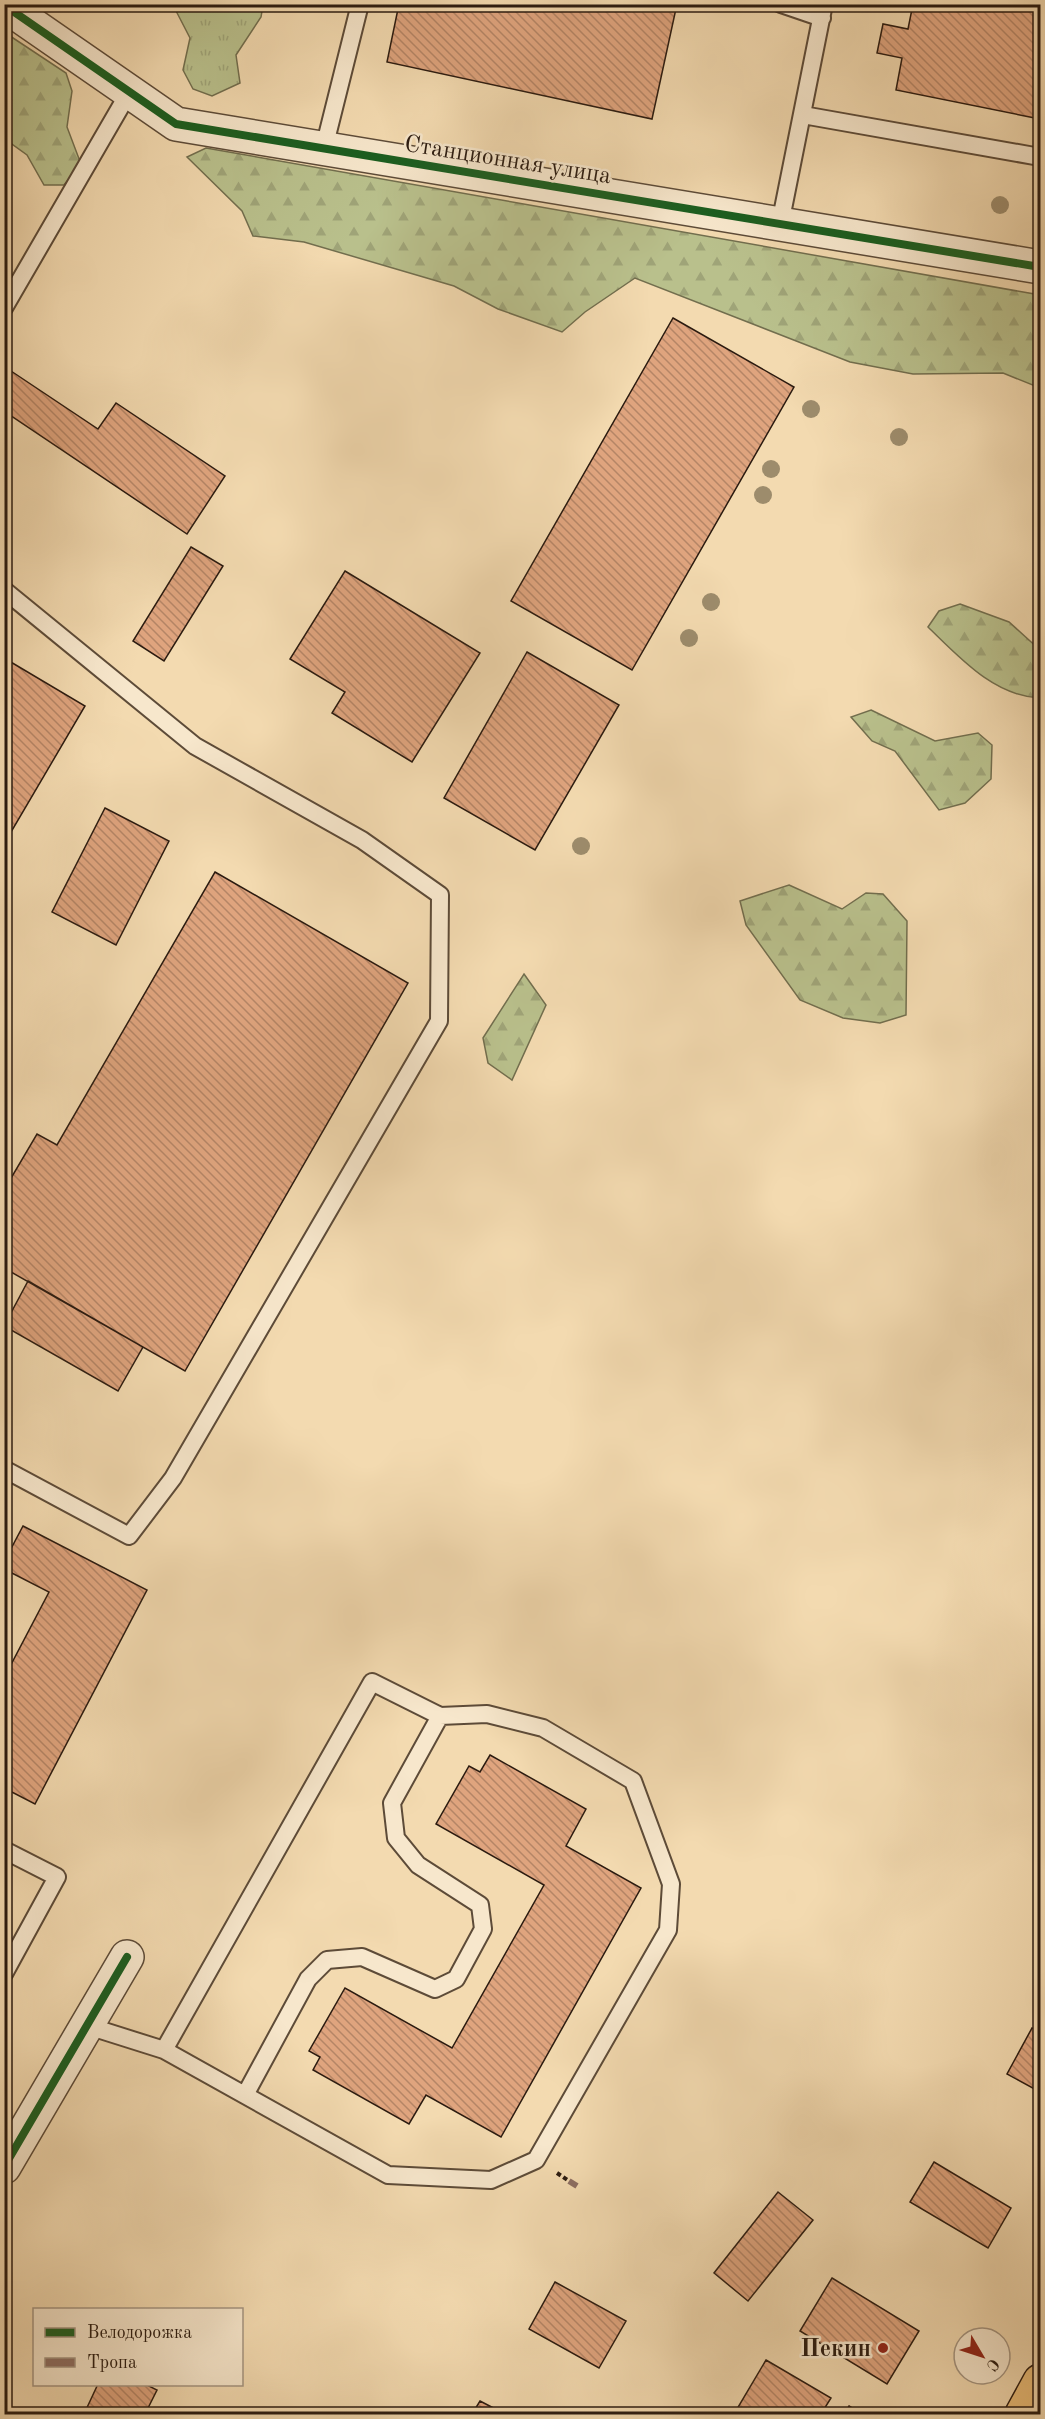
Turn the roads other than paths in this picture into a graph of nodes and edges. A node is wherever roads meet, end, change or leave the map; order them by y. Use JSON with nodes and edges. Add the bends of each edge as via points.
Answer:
{"nodes":[{"id":1,"x":360,"y":4,"type":"edge"},
{"id":2,"x":782,"y":4,"type":"edge"},
{"id":3,"x":24,"y":11,"type":"edge"},
{"id":4,"x":823,"y":11,"type":"edge"},
{"id":5,"x":128,"y":94,"type":"junction"},
{"id":6,"x":803,"y":115,"type":"junction"},
{"id":7,"x":324,"y":148,"type":"junction"},
{"id":8,"x":1041,"y":157,"type":"edge"},
{"id":9,"x":780,"y":224,"type":"junction"},
{"id":10,"x":1041,"y":267,"type":"edge"},
{"id":11,"x":4,"y":308,"type":"edge"},
{"id":12,"x":4,"y":590,"type":"edge"},
{"id":13,"x":4,"y":1469,"type":"edge"},
{"id":14,"x":440,"y":1716,"type":"junction"},
{"id":15,"x":4,"y":1850,"type":"edge"},
{"id":16,"x":127,"y":1958,"type":"dead end"},
{"id":17,"x":4,"y":1974,"type":"edge"},
{"id":18,"x":88,"y":2026,"type":"junction"},
{"id":19,"x":164,"y":2050,"type":"junction"},
{"id":20,"x":245,"y":2096,"type":"junction"},
{"id":21,"x":4,"y":2167,"type":"edge"},
{"id":22,"x":1041,"y":2381,"type":"edge"},
{"id":23,"x":1022,"y":2415,"type":"edge"}],
"edges":[{"from":1,"to":7,"type":"lane"},
{"from":2,"to":4,"type":"lane"},
{"from":3,"to":5,"type":"street","name":"Станционная улица"},
{"from":4,"to":6,"type":"lane"},
{"from":5,"to":7,"type":"street","name":"Станционная улица","via":[[176,124]]},
{"from":5,"to":11,"type":"lane"},
{"from":6,"to":8,"type":"lane"},
{"from":6,"to":9,"type":"lane"},
{"from":7,"to":9,"type":"street","name":"Станционная улица"},
{"from":9,"to":10,"type":"street","name":"Станционная улица"},
{"from":12,"to":13,"type":"lane","via":[[195,746],[362,840],[440,895],[440,906],[439,1021],[173,1478],[129,1536]]},
{"from":14,"to":19,"type":"lane","via":[[372,1682]]},
{"from":14,"to":20,"type":"lane","via":[[392,1803],[396,1838],[418,1865],[480,1905],[483,1929],[456,1979],[435,1989],[362,1957],[327,1960],[308,1979]]},
{"from":14,"to":20,"type":"lane","via":[[487,1714],[543,1728],[633,1781],[671,1884],[668,1930],[537,2160],[491,2180],[388,2175]]},
{"from":15,"to":17,"type":"lane","via":[[57,1877]]},
{"from":16,"to":18,"type":"street"},
{"from":18,"to":19,"type":"lane"},
{"from":18,"to":21,"type":"street"},
{"from":19,"to":20,"type":"lane"},
{"from":22,"to":23,"type":"highway"}]}
